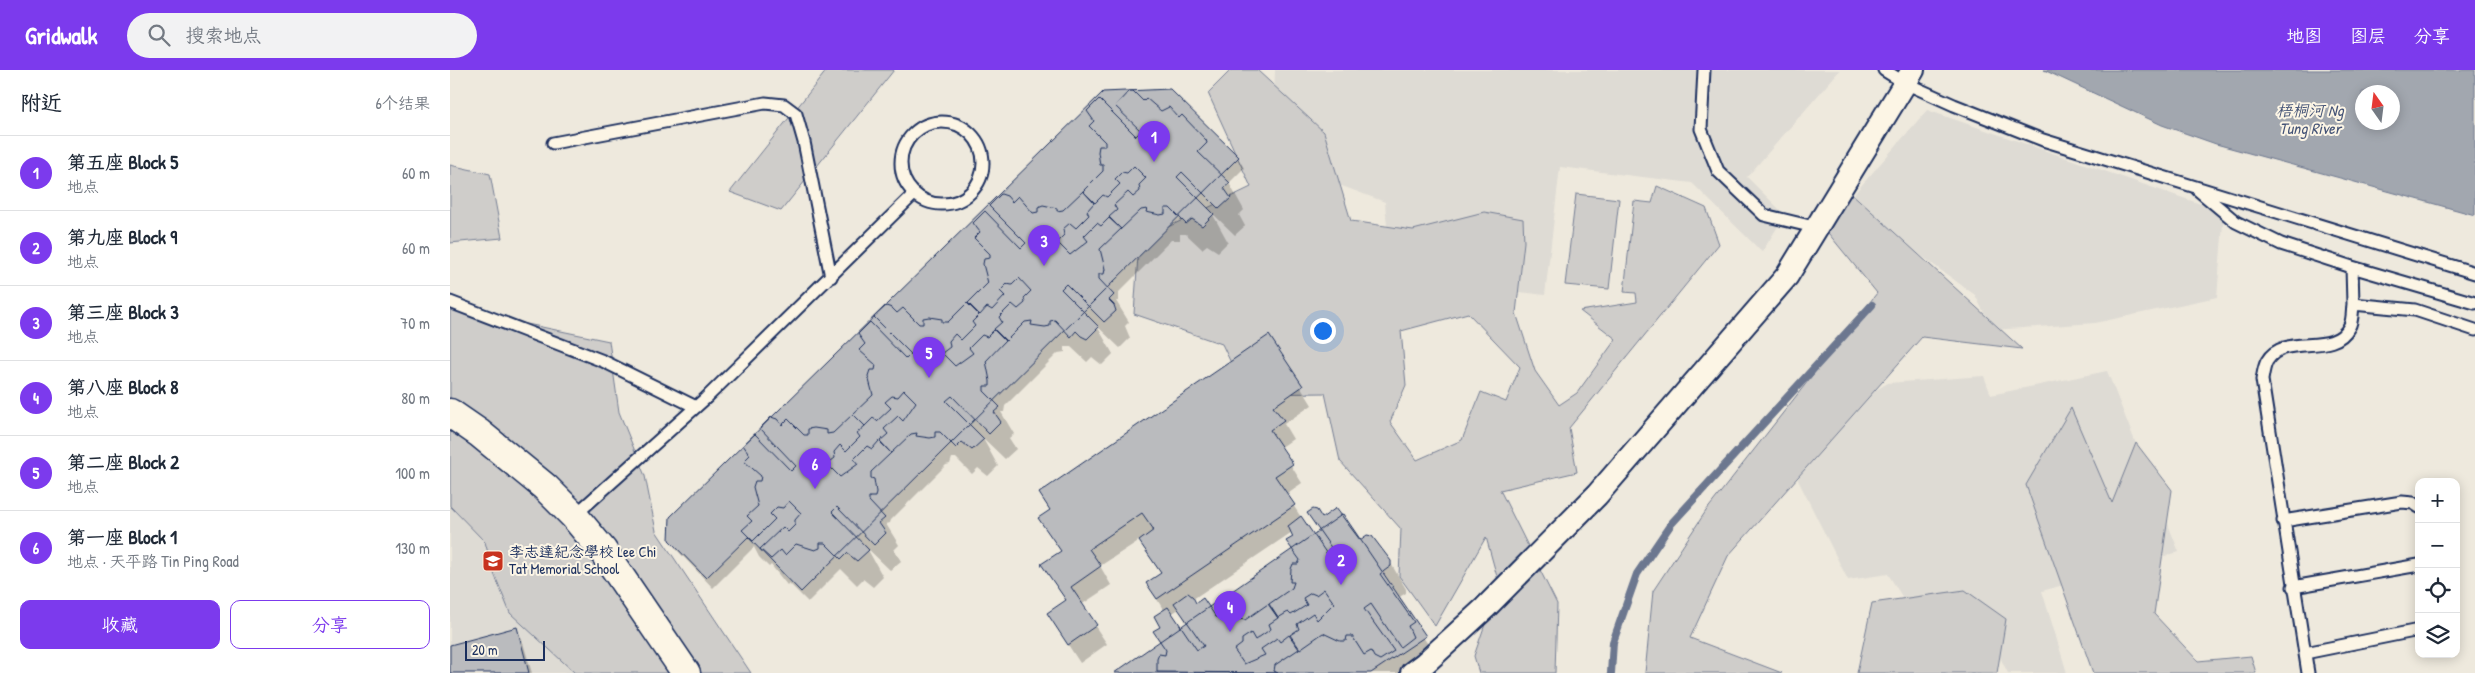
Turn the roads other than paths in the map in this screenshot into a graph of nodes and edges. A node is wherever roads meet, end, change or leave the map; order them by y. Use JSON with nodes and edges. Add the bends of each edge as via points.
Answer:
{"nodes":[{"id":1,"x":1704,"y":70,"type":"edge"},
{"id":2,"x":1884,"y":70,"type":"edge"},
{"id":3,"x":1909,"y":76,"type":"edge"},
{"id":4,"x":553,"y":143,"type":"dead end"},
{"id":5,"x":2192,"y":186,"type":"junction"},
{"id":6,"x":914,"y":194,"type":"junction"},
{"id":7,"x":1818,"y":228,"type":"junction"},
{"id":8,"x":2352,"y":267,"type":"junction"},
{"id":9,"x":2475,"y":273,"type":"edge"},
{"id":10,"x":831,"y":277,"type":"junction"},
{"id":11,"x":450,"y":302,"type":"edge"},
{"id":12,"x":2475,"y":303,"type":"edge"},
{"id":13,"x":2353,"y":304,"type":"junction"},
{"id":14,"x":2475,"y":330,"type":"edge"},
{"id":15,"x":696,"y":407,"type":"junction"},
{"id":16,"x":450,"y":414,"type":"edge"},
{"id":17,"x":2415,"y":504,"type":"edge"},
{"id":18,"x":574,"y":516,"type":"junction"},
{"id":19,"x":2283,"y":521,"type":"junction"},
{"id":20,"x":2415,"y":566,"type":"edge"},
{"id":21,"x":2293,"y":587,"type":"junction"},
{"id":22,"x":2415,"y":631,"type":"edge"},
{"id":23,"x":2305,"y":653,"type":"junction"},
{"id":24,"x":686,"y":673,"type":"edge"},
{"id":25,"x":1412,"y":673,"type":"edge"},
{"id":26,"x":2308,"y":673,"type":"edge"}],
"edges":[{"from":1,"to":7,"type":"lane","via":[[1700,128],[1718,171],[1764,215]]},
{"from":2,"to":3,"type":"lane"},
{"from":3,"to":5,"type":"lane","via":[[1954,105],[2044,140]]},
{"from":3,"to":7,"type":"street"},
{"from":4,"to":10,"type":"lane","via":[[764,103],[784,105],[796,114],[804,142]]},
{"from":5,"to":8,"type":"lane","via":[[2236,222],[2281,244]]},
{"from":5,"to":9,"type":"lane"},
{"from":6,"to":6,"type":"lane","via":[[901,168],[904,146],[915,131],[942,121],[959,126],[974,136],[983,159],[982,172],[971,191],[963,198],[944,204],[933,203]]},
{"from":6,"to":10,"type":"lane"},
{"from":7,"to":25,"type":"street","via":[[1787,276],[1597,494],[1485,608]]},
{"from":8,"to":12,"type":"lane"},
{"from":8,"to":13,"type":"lane"},
{"from":10,"to":15,"type":"lane"},
{"from":11,"to":15,"type":"lane","via":[[603,361]]},
{"from":13,"to":14,"type":"lane","via":[[2415,310]]},
{"from":13,"to":19,"type":"lane","via":[[2350,326],[2342,336],[2330,343],[2282,349],[2267,361],[2262,380]]},
{"from":15,"to":18,"type":"lane"},
{"from":16,"to":18,"type":"street","via":[[480,433],[546,487]]},
{"from":17,"to":19,"type":"lane","via":[[2402,502]]},
{"from":18,"to":24,"type":"street","via":[[603,551]]},
{"from":19,"to":21,"type":"lane"},
{"from":20,"to":21,"type":"lane"},
{"from":21,"to":23,"type":"lane"},
{"from":22,"to":23,"type":"lane"},
{"from":23,"to":26,"type":"lane"}]}
